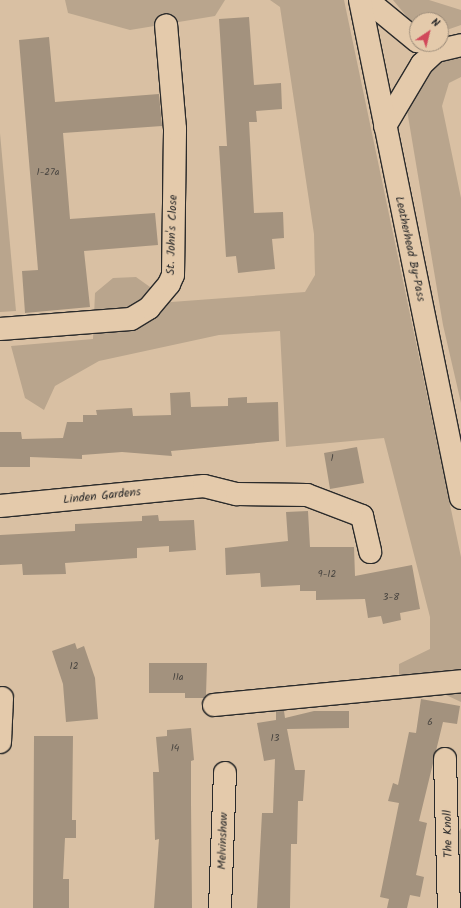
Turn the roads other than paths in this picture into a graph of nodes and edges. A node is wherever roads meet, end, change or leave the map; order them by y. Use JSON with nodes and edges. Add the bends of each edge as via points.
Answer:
{"nodes":[{"id":1,"x":360,"y":0,"type":"edge"},
{"id":2,"x":367,"y":0,"type":"edge"},
{"id":3,"x":166,"y":25,"type":"dead end"},
{"id":4,"x":409,"y":34,"type":"edge"},
{"id":5,"x":449,"y":45,"type":"edge"},
{"id":6,"x":461,"y":45,"type":"edge"},
{"id":7,"x":385,"y":126,"type":"junction"},
{"id":8,"x":0,"y":329,"type":"edge"},
{"id":9,"x":461,"y":498,"type":"edge"},
{"id":10,"x":0,"y":506,"type":"edge"},
{"id":11,"x":370,"y":552,"type":"dead end"},
{"id":12,"x":461,"y":681,"type":"edge"},
{"id":13,"x":2,"y":698,"type":"dead end"},
{"id":14,"x":214,"y":706,"type":"dead end"},
{"id":15,"x":0,"y":742,"type":"edge"},
{"id":16,"x":445,"y":759,"type":"dead end"},
{"id":17,"x":225,"y":773,"type":"dead end"},
{"id":18,"x":455,"y":816,"type":"edge"},
{"id":19,"x":220,"y":908,"type":"edge"},
{"id":20,"x":449,"y":908,"type":"edge"}],
"edges":[{"from":1,"to":7,"type":"main road","name":"Leatherhead By-Pass"},
{"from":2,"to":4,"type":"main road"},
{"from":3,"to":8,"type":"main road","name":"St. John's Close","via":[[175,129],[173,275],[169,284],[149,308],[131,319]]},
{"from":5,"to":6,"type":"main road"},
{"from":6,"to":7,"type":"main road","via":[[436,50],[422,64]]},
{"from":7,"to":9,"type":"main road","name":"Leatherhead By-Pass"},
{"from":10,"to":11,"type":"main road","name":"Linden Gardens","via":[[204,486],[237,494],[307,495],[356,512],[365,524]]},
{"from":12,"to":14,"type":"main road"},
{"from":13,"to":15,"type":"main road"},
{"from":16,"to":18,"type":"main road","name":"The Knoll"},
{"from":17,"to":19,"type":"main road","name":"Melvinshaw"},
{"from":18,"to":20,"type":"main road","name":"The Knoll"}]}
